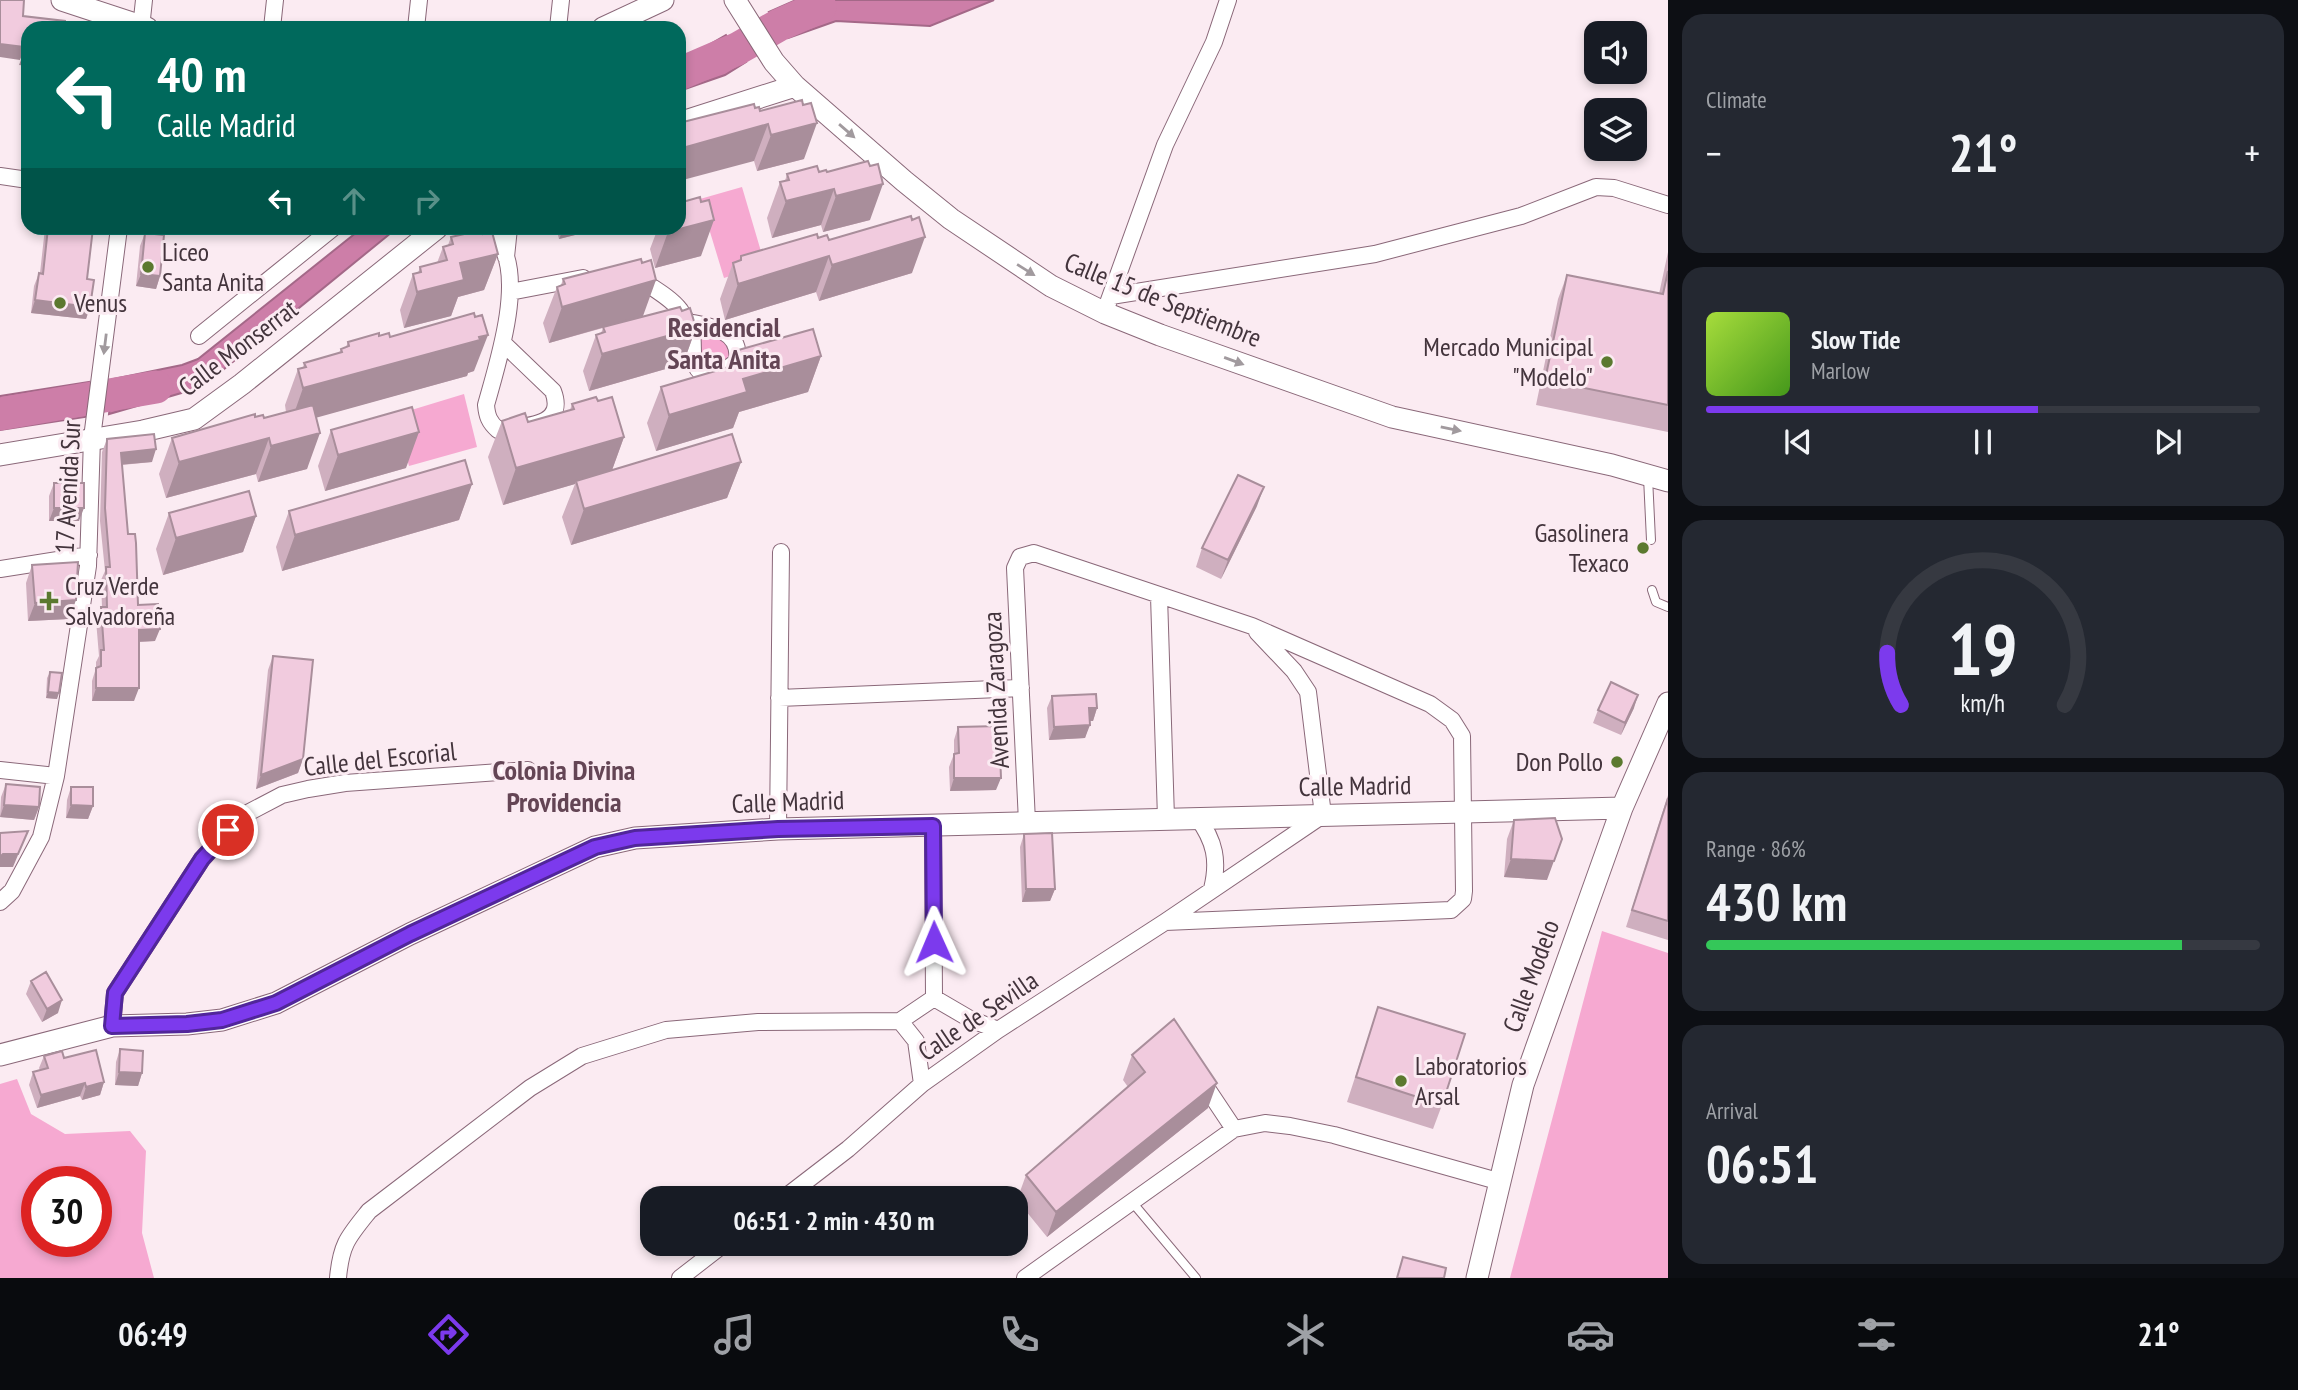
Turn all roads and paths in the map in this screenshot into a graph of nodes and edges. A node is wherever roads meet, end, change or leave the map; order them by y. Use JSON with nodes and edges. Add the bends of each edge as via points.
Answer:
{"nodes":[{"id":1,"x":62,"y":0,"type":"edge"},
{"id":2,"x":144,"y":0,"type":"edge"},
{"id":3,"x":275,"y":0,"type":"edge"},
{"id":4,"x":419,"y":0,"type":"edge"},
{"id":5,"x":561,"y":0,"type":"edge"},
{"id":6,"x":663,"y":0,"type":"edge"},
{"id":7,"x":1228,"y":0,"type":"edge"},
{"id":8,"x":738,"y":5,"type":"edge"},
{"id":9,"x":126,"y":21,"type":"edge"},
{"id":10,"x":144,"y":21,"type":"edge"},
{"id":11,"x":273,"y":21,"type":"edge"},
{"id":12,"x":417,"y":21,"type":"edge"},
{"id":13,"x":559,"y":21,"type":"edge"},
{"id":14,"x":618,"y":21,"type":"edge"},
{"id":15,"x":795,"y":86,"type":"junction"},
{"id":16,"x":686,"y":121,"type":"edge"},
{"id":17,"x":0,"y":176,"type":"edge"},
{"id":18,"x":21,"y":179,"type":"edge"},
{"id":19,"x":1668,"y":205,"type":"edge"},
{"id":20,"x":118,"y":235,"type":"edge"},
{"id":21,"x":324,"y":235,"type":"edge"},
{"id":22,"x":428,"y":235,"type":"edge"},
{"id":23,"x":491,"y":235,"type":"edge"},
{"id":24,"x":508,"y":235,"type":"edge"},
{"id":25,"x":506,"y":257,"type":"junction"},
{"id":26,"x":510,"y":292,"type":"junction"},
{"id":27,"x":1108,"y":304,"type":"junction"},
{"id":28,"x":686,"y":322,"type":"edge"},
{"id":29,"x":199,"y":337,"type":"dead end"},
{"id":30,"x":503,"y":343,"type":"junction"},
{"id":31,"x":92,"y":439,"type":"junction"},
{"id":32,"x":0,"y":455,"type":"edge"},
{"id":33,"x":1658,"y":478,"type":"edge"},
{"id":34,"x":1651,"y":541,"type":"dead end"},
{"id":35,"x":781,"y":552,"type":"dead end"},
{"id":36,"x":89,"y":555,"type":"junction"},
{"id":37,"x":0,"y":569,"type":"edge"},
{"id":38,"x":1652,"y":590,"type":"dead end"},
{"id":39,"x":1159,"y":596,"type":"junction"},
{"id":40,"x":1668,"y":607,"type":"edge"},
{"id":41,"x":1252,"y":626,"type":"junction"},
{"id":42,"x":1021,"y":688,"type":"junction"},
{"id":43,"x":779,"y":698,"type":"junction"},
{"id":44,"x":1668,"y":703,"type":"edge"},
{"id":45,"x":528,"y":769,"type":"dead end"},
{"id":46,"x":0,"y":770,"type":"edge"},
{"id":47,"x":56,"y":776,"type":"junction"},
{"id":48,"x":1622,"y":808,"type":"junction"},
{"id":49,"x":1464,"y":811,"type":"junction"},
{"id":50,"x":1323,"y":815,"type":"junction"},
{"id":51,"x":1197,"y":817,"type":"junction"},
{"id":52,"x":1166,"y":818,"type":"junction"},
{"id":53,"x":1027,"y":822,"type":"junction"},
{"id":54,"x":933,"y":826,"type":"junction"},
{"id":55,"x":778,"y":829,"type":"junction"},
{"id":56,"x":1212,"y":890,"type":"junction"},
{"id":57,"x":4,"y":894,"type":"edge"},
{"id":58,"x":1165,"y":922,"type":"junction"},
{"id":59,"x":934,"y":998,"type":"junction"},
{"id":60,"x":900,"y":1021,"type":"junction"},
{"id":61,"x":112,"y":1026,"type":"junction"},
{"id":62,"x":998,"y":1030,"type":"junction"},
{"id":63,"x":0,"y":1055,"type":"edge"},
{"id":64,"x":1191,"y":1064,"type":"edge"},
{"id":65,"x":922,"y":1084,"type":"junction"},
{"id":66,"x":1234,"y":1129,"type":"junction"},
{"id":67,"x":1501,"y":1182,"type":"junction"},
{"id":68,"x":800,"y":1186,"type":"edge"},
{"id":69,"x":1132,"y":1202,"type":"junction"},
{"id":70,"x":708,"y":1256,"type":"edge"},
{"id":71,"x":338,"y":1278,"type":"edge"},
{"id":72,"x":680,"y":1278,"type":"edge"},
{"id":73,"x":1025,"y":1278,"type":"edge"},
{"id":74,"x":1196,"y":1278,"type":"edge"},
{"id":75,"x":1477,"y":1278,"type":"edge"}],
"edges":[{"from":1,"to":9,"type":"street"},
{"from":2,"to":10,"type":"street"},
{"from":3,"to":11,"type":"street"},
{"from":4,"to":12,"type":"street"},
{"from":5,"to":13,"type":"street"},
{"from":6,"to":14,"type":"street"},
{"from":7,"to":27,"type":"street","via":[[1214,42],[1165,145]]},
{"from":8,"to":15,"type":"street","name":"Calle 15 de Septiembre"},
{"from":15,"to":16,"type":"street"},
{"from":15,"to":27,"type":"street","name":"Calle 15 de Septiembre","one_way":true,"via":[[951,219],[1051,286]]},
{"from":17,"to":18,"type":"street"},
{"from":19,"to":27,"type":"street","via":[[1596,187],[1521,216],[1375,254]]},
{"from":20,"to":31,"type":"street","name":"17 Avenida Sur","one_way":true},
{"from":21,"to":29,"type":"street"},
{"from":22,"to":31,"type":"street","name":"Calle Monserrat","via":[[194,419]]},
{"from":23,"to":25,"type":"street"},
{"from":24,"to":25,"type":"street"},
{"from":25,"to":26,"type":"street"},
{"from":26,"to":28,"type":"street","via":[[610,275],[641,280],[679,308]]},
{"from":26,"to":30,"type":"street"},
{"from":27,"to":33,"type":"street","name":"Calle 15 de Septiembre","one_way":true,"via":[[1173,339],[1392,417]]},
{"from":30,"to":30,"type":"street","via":[[486,414],[498,429],[545,422],[556,404],[553,391]]},
{"from":31,"to":32,"type":"street","name":"Calle Monserrat"},
{"from":31,"to":36,"type":"street","name":"17 Avenida Sur"},
{"from":33,"to":34,"type":"lane"},
{"from":35,"to":43,"type":"street"},
{"from":36,"to":37,"type":"street"},
{"from":36,"to":47,"type":"street","name":"17 Avenida Sur"},
{"from":38,"to":40,"type":"lane","via":[[1656,602]]},
{"from":39,"to":41,"type":"street"},
{"from":39,"to":42,"type":"street","name":"Avenida Zaragoza","via":[[1034,554],[1020,557],[1015,568]]},
{"from":39,"to":52,"type":"street"},
{"from":41,"to":49,"type":"street","via":[[1430,704],[1452,720],[1462,736]]},
{"from":41,"to":50,"type":"street","via":[[1308,692]]},
{"from":42,"to":43,"type":"street"},
{"from":42,"to":53,"type":"street","name":"Avenida Zaragoza"},
{"from":43,"to":55,"type":"street"},
{"from":44,"to":48,"type":"street","name":"Calle Modelo"},
{"from":45,"to":61,"type":"street","name":"Calle del Escorial","via":[[333,785],[282,795],[242,816],[202,859],[115,993]]},
{"from":46,"to":47,"type":"street"},
{"from":47,"to":57,"type":"street","name":"17 Avenida Sur","via":[[41,837]]},
{"from":48,"to":49,"type":"street","name":"Calle Madrid"},
{"from":48,"to":67,"type":"street","name":"Calle Modelo","via":[[1523,1085]]},
{"from":49,"to":50,"type":"street","name":"Calle Madrid"},
{"from":49,"to":58,"type":"street","via":[[1463,899],[1451,910]]},
{"from":50,"to":51,"type":"street","name":"Calle Madrid"},
{"from":50,"to":56,"type":"street","name":"Calle de Sevilla"},
{"from":51,"to":52,"type":"street","name":"Calle Madrid"},
{"from":51,"to":56,"type":"street","via":[[1216,851]]},
{"from":52,"to":53,"type":"street","name":"Calle Madrid"},
{"from":53,"to":54,"type":"street","name":"Calle Madrid"},
{"from":54,"to":55,"type":"street","name":"Calle Madrid"},
{"from":54,"to":59,"type":"street"},
{"from":55,"to":61,"type":"street","name":"Calle Madrid","via":[[635,838],[595,847],[276,1003],[222,1020]]},
{"from":56,"to":58,"type":"street","name":"Calle de Sevilla"},
{"from":58,"to":62,"type":"street","name":"Calle de Sevilla"},
{"from":59,"to":60,"type":"street"},
{"from":59,"to":62,"type":"street"},
{"from":60,"to":65,"type":"street","via":[[916,1041]]},
{"from":60,"to":71,"type":"street","via":[[758,1022],[666,1030],[582,1056],[530,1088],[369,1211],[340,1255]]},
{"from":61,"to":63,"type":"street","name":"Calle Madrid"},
{"from":62,"to":65,"type":"street","name":"Calle de Sevilla"},
{"from":64,"to":66,"type":"street"},
{"from":65,"to":68,"type":"street","name":"Calle de Sevilla"},
{"from":66,"to":67,"type":"street","via":[[1265,1123],[1290,1126]]},
{"from":66,"to":69,"type":"street"},
{"from":67,"to":75,"type":"street","name":"Calle Modelo"},
{"from":69,"to":73,"type":"street"},
{"from":69,"to":74,"type":"lane"},
{"from":70,"to":72,"type":"street"}]}
